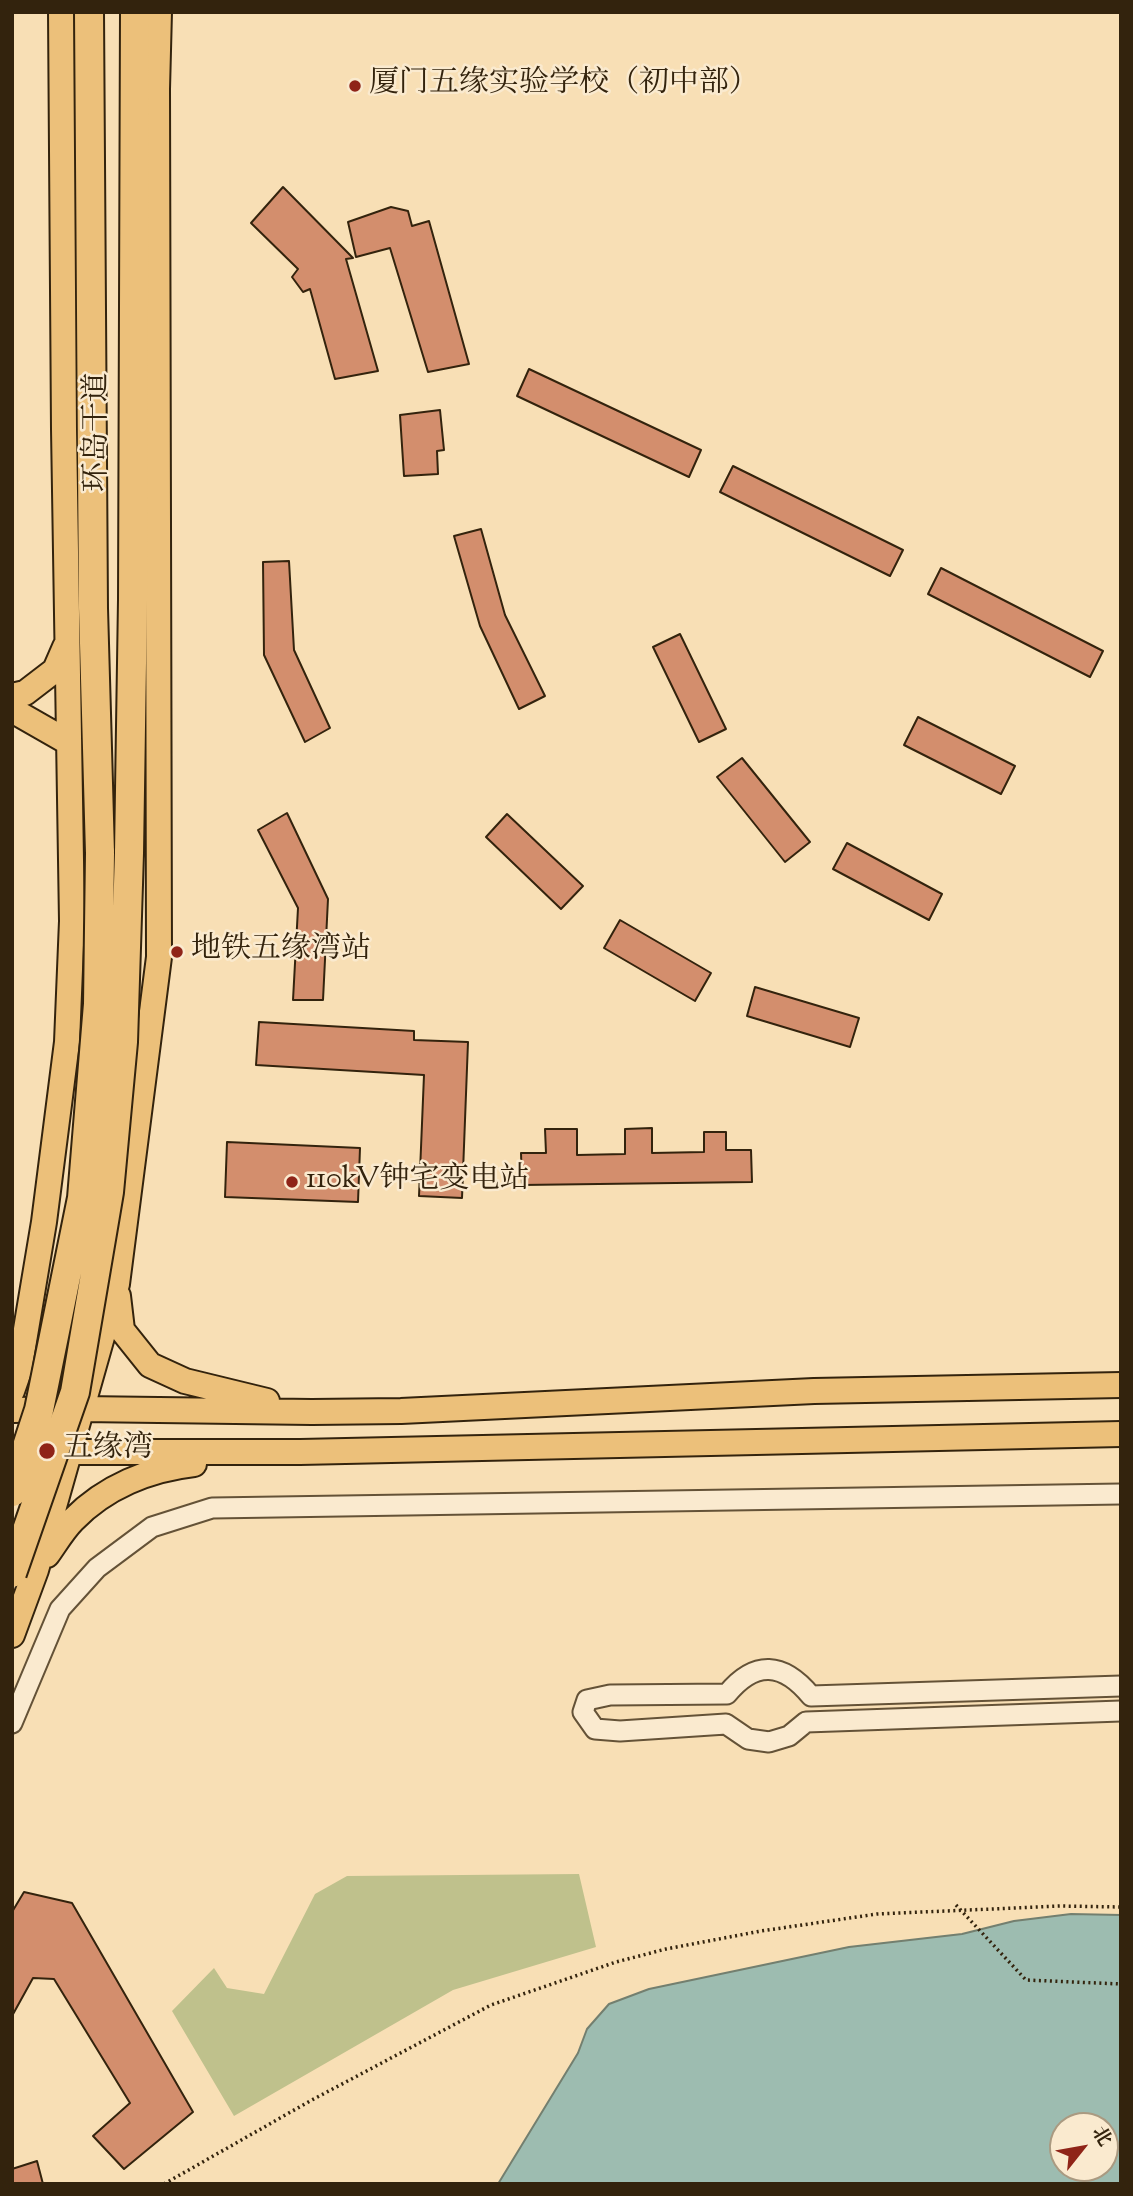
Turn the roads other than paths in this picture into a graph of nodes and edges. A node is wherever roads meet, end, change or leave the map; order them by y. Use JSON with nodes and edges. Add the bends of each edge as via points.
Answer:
{"nodes":[{"id":1,"x":61,"y":12,"type":"edge"},
{"id":2,"x":89,"y":12,"type":"edge"},
{"id":3,"x":135,"y":12,"type":"edge"},
{"id":4,"x":159,"y":12,"type":"edge"},
{"id":5,"x":67,"y":643,"type":"junction"},
{"id":6,"x":12,"y":696,"type":"edge"},
{"id":7,"x":12,"y":710,"type":"edge"},
{"id":8,"x":68,"y":742,"type":"junction"},
{"id":9,"x":44,"y":1222,"type":"junction"},
{"id":10,"x":117,"y":1284,"type":"junction"},
{"id":11,"x":12,"y":1305,"type":"edge"},
{"id":12,"x":1121,"y":1385,"type":"edge"},
{"id":13,"x":12,"y":1391,"type":"edge"},
{"id":14,"x":82,"y":1409,"type":"junction"},
{"id":15,"x":12,"y":1410,"type":"edge"},
{"id":16,"x":312,"y":1412,"type":"junction"},
{"id":17,"x":1121,"y":1434,"type":"edge"},
{"id":18,"x":12,"y":1452,"type":"edge"},
{"id":19,"x":69,"y":1452,"type":"junction"},
{"id":20,"x":300,"y":1452,"type":"junction"},
{"id":21,"x":12,"y":1492,"type":"edge"},
{"id":22,"x":1121,"y":1494,"type":"edge"},
{"id":23,"x":24,"y":1571,"type":"edge"},
{"id":24,"x":12,"y":1635,"type":"edge"},
{"id":25,"x":1121,"y":1686,"type":"edge"},
{"id":26,"x":1121,"y":1711,"type":"edge"},
{"id":27,"x":12,"y":1723,"type":"edge"}],
"edges":[{"from":1,"to":5,"type":"main road"},
{"from":2,"to":21,"type":"highway","name":"环岛干道","bridge":true,"via":[[98,1004],[82,1198],[38,1410]]},
{"from":3,"to":23,"type":"highway","name":"环岛干道","bridge":true,"via":[[133,600],[122,1042],[109,1192],[75,1392]]},
{"from":4,"to":10,"type":"main road","via":[[159,957]]},
{"from":5,"to":6,"type":"main road","via":[[55,670],[25,693]]},
{"from":5,"to":8,"type":"main road"},
{"from":7,"to":8,"type":"main road"},
{"from":8,"to":9,"type":"main road","via":[[72,921],[67,1042]]},
{"from":9,"to":11,"type":"main road"},
{"from":9,"to":13,"type":"main road"},
{"from":10,"to":14,"type":"main road"},
{"from":10,"to":16,"type":"main road","via":[[122,1330],[150,1364],[184,1381]]},
{"from":12,"to":16,"type":"main road","via":[[814,1391]]},
{"from":14,"to":15,"type":"main road"},
{"from":14,"to":16,"type":"main road"},
{"from":14,"to":19,"type":"main road"},
{"from":17,"to":20,"type":"main road"},
{"from":18,"to":19,"type":"main road"},
{"from":19,"to":20,"type":"main road"},
{"from":19,"to":23,"type":"main road"},
{"from":20,"to":23,"type":"main road","via":[[173,1466],[121,1483],[73,1520]]},
{"from":22,"to":27,"type":"street","via":[[212,1508],[152,1527],[97,1568],[60,1609]]},
{"from":23,"to":24,"type":"main road"},
{"from":25,"to":26,"type":"street","via":[[811,1696],[798,1680],[775,1668],[745,1675],[727,1694],[610,1695],[587,1700],[583,1712],[595,1729],[726,1724],[748,1739],[769,1742],[789,1736],[806,1723]]}]}
